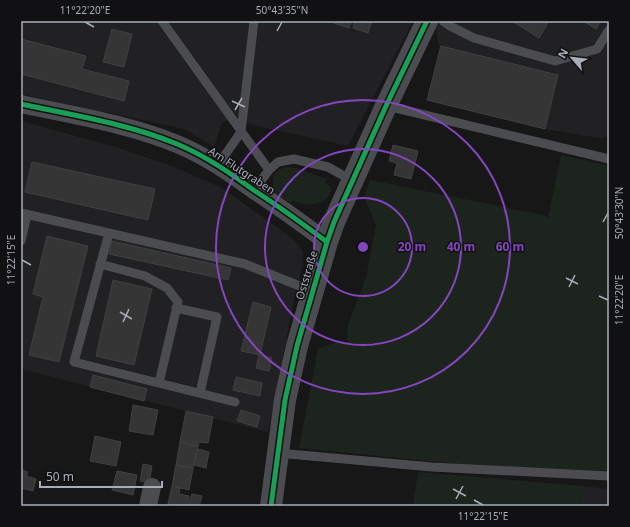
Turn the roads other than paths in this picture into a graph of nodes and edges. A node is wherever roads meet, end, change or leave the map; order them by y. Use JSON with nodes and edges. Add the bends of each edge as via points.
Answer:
{"nodes":[{"id":1,"x":162,"y":21,"type":"edge"},
{"id":2,"x":254,"y":21,"type":"edge"},
{"id":3,"x":427,"y":21,"type":"edge"},
{"id":4,"x":443,"y":21,"type":"edge"},
{"id":5,"x":609,"y":30,"type":"edge"},
{"id":6,"x":21,"y":104,"type":"edge"},
{"id":7,"x":386,"y":106,"type":"junction"},
{"id":8,"x":241,"y":132,"type":"junction"},
{"id":9,"x":609,"y":159,"type":"edge"},
{"id":10,"x":218,"y":165,"type":"junction"},
{"id":11,"x":269,"y":170,"type":"junction"},
{"id":12,"x":353,"y":181,"type":"junction"},
{"id":13,"x":254,"y":190,"type":"junction"},
{"id":14,"x":24,"y":214,"type":"edge"},
{"id":15,"x":108,"y":233,"type":"junction"},
{"id":16,"x":21,"y":240,"type":"edge"},
{"id":17,"x":327,"y":242,"type":"junction"},
{"id":18,"x":100,"y":264,"type":"junction"},
{"id":19,"x":312,"y":291,"type":"junction"},
{"id":20,"x":176,"y":308,"type":"junction"},
{"id":21,"x":159,"y":383,"type":"junction"},
{"id":22,"x":200,"y":393,"type":"junction"},
{"id":23,"x":235,"y":402,"type":"dead end"},
{"id":24,"x":278,"y":453,"type":"junction"},
{"id":25,"x":609,"y":476,"type":"edge"},
{"id":26,"x":152,"y":487,"type":"dead end"},
{"id":27,"x":148,"y":506,"type":"edge"},
{"id":28,"x":271,"y":506,"type":"edge"}],
"edges":[{"from":1,"to":8,"type":"lane"},
{"from":2,"to":8,"type":"lane"},
{"from":3,"to":7,"type":"street","name":"Oststraße"},
{"from":4,"to":5,"type":"lane","via":[[474,38],[555,61],[597,49]]},
{"from":6,"to":10,"type":"street","name":"Am Flutgraben","via":[[156,136]]},
{"from":7,"to":9,"type":"lane"},
{"from":7,"to":12,"type":"street","name":"Oststraße"},
{"from":8,"to":10,"type":"lane"},
{"from":8,"to":11,"type":"lane"},
{"from":10,"to":13,"type":"street","name":"Am Flutgraben"},
{"from":11,"to":12,"type":"lane","via":[[278,162],[294,159],[328,167]]},
{"from":11,"to":13,"type":"lane"},
{"from":12,"to":17,"type":"street","name":"Oststraße"},
{"from":13,"to":17,"type":"street","name":"Am Flutgraben"},
{"from":14,"to":15,"type":"lane"},
{"from":14,"to":16,"type":"lane"},
{"from":15,"to":18,"type":"lane"},
{"from":15,"to":19,"type":"lane","via":[[245,264]]},
{"from":17,"to":19,"type":"street","name":"Oststraße"},
{"from":18,"to":20,"type":"lane","via":[[145,276],[167,288],[178,302]]},
{"from":18,"to":21,"type":"lane","via":[[74,362]]},
{"from":19,"to":24,"type":"street","name":"Oststraße","via":[[285,400]]},
{"from":20,"to":21,"type":"lane"},
{"from":20,"to":22,"type":"lane","via":[[217,317]]},
{"from":21,"to":22,"type":"lane"},
{"from":22,"to":23,"type":"lane"},
{"from":24,"to":25,"type":"lane","via":[[432,467]]},
{"from":24,"to":28,"type":"street","name":"Oststraße"},
{"from":26,"to":27,"type":"street"}]}
